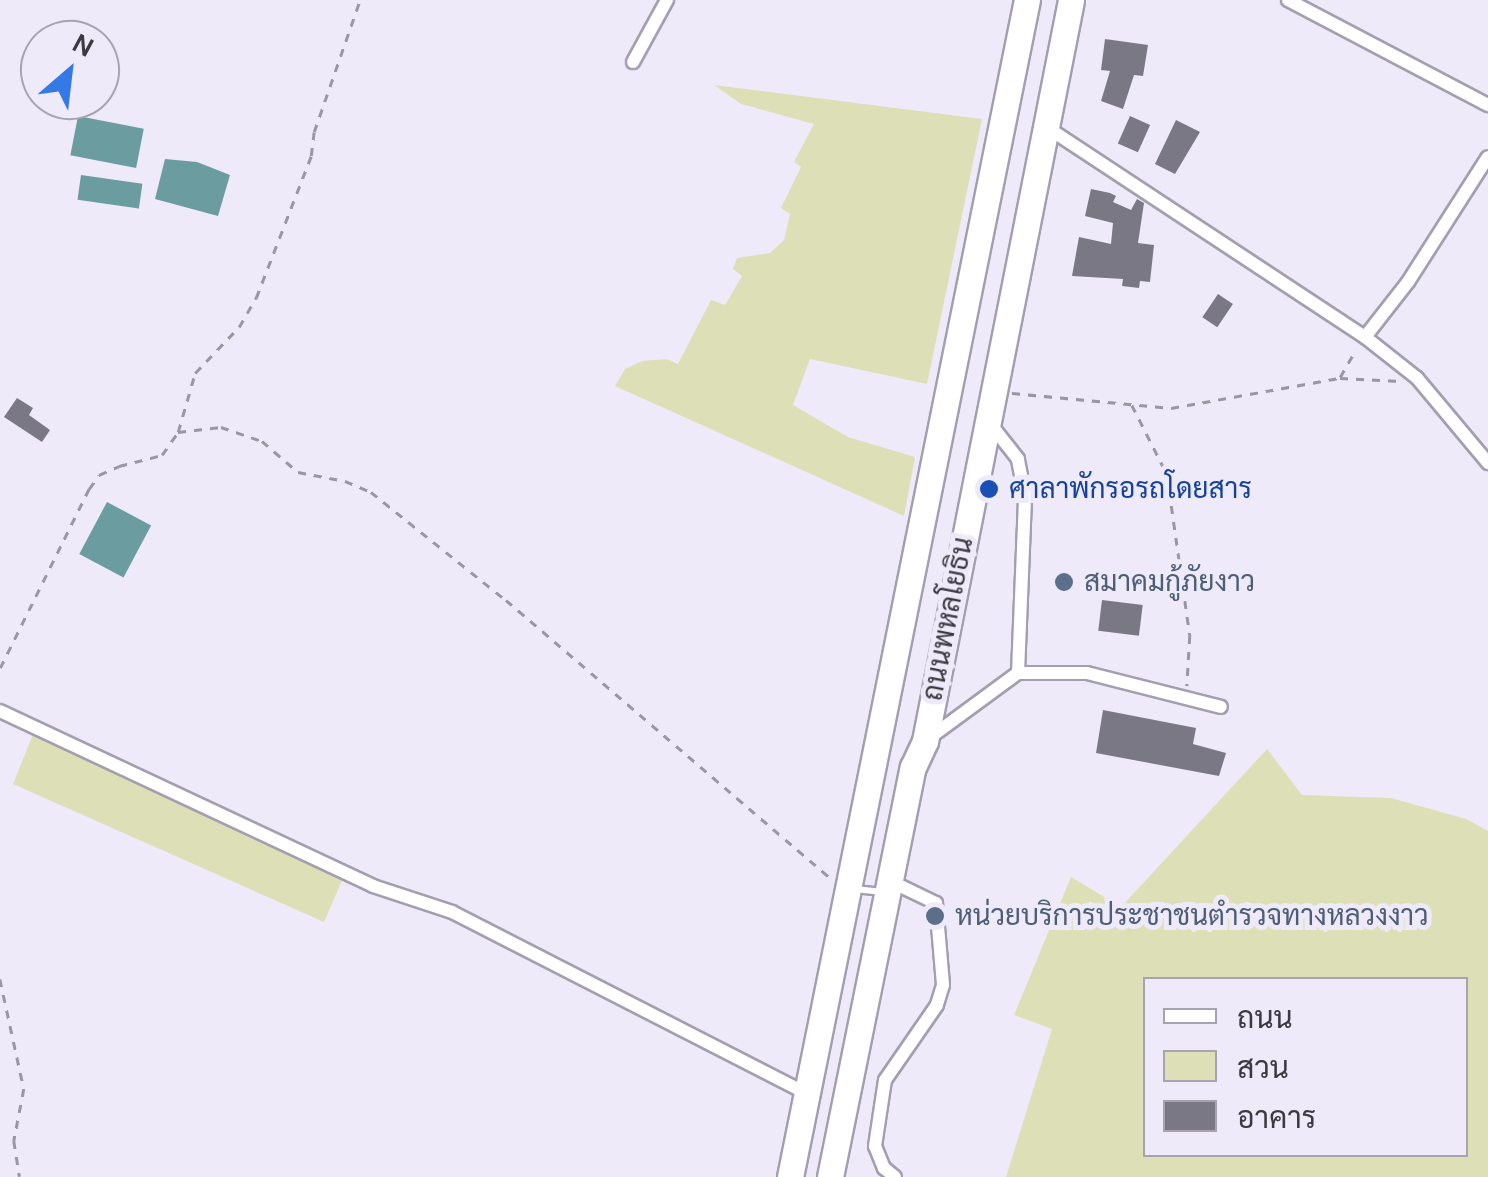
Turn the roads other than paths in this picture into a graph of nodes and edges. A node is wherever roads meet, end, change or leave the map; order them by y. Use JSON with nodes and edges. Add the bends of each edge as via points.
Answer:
{"nodes":[{"id":1,"x":667,"y":0,"type":"edge"},
{"id":2,"x":1027,"y":0,"type":"edge"},
{"id":3,"x":1071,"y":0,"type":"edge"},
{"id":4,"x":1288,"y":0,"type":"edge"},
{"id":5,"x":632,"y":62,"type":"dead end"},
{"id":6,"x":1488,"y":105,"type":"edge"},
{"id":7,"x":1043,"y":124,"type":"junction"},
{"id":8,"x":1488,"y":157,"type":"edge"},
{"id":9,"x":1365,"y":337,"type":"junction"},
{"id":10,"x":986,"y":420,"type":"junction"},
{"id":11,"x":1488,"y":462,"type":"edge"},
{"id":12,"x":1018,"y":673,"type":"junction"},
{"id":13,"x":1221,"y":707,"type":"dead end"},
{"id":14,"x":0,"y":712,"type":"edge"},
{"id":15,"x":926,"y":741,"type":"junction"},
{"id":16,"x":889,"y":887,"type":"junction"},
{"id":17,"x":848,"y":891,"type":"junction"},
{"id":18,"x":807,"y":1094,"type":"junction"},
{"id":19,"x":790,"y":1177,"type":"edge"},
{"id":20,"x":830,"y":1177,"type":"edge"},
{"id":21,"x":895,"y":1177,"type":"edge"}],
"edges":[{"from":1,"to":5,"type":"street"},
{"from":2,"to":17,"type":"highway","name":"ถนนพหลโยธิน"},
{"from":3,"to":7,"type":"highway","name":"ถนนพหลโยธิน"},
{"from":4,"to":6,"type":"street"},
{"from":7,"to":9,"type":"street"},
{"from":7,"to":10,"type":"highway","name":"ถนนพหลโยธิน"},
{"from":8,"to":9,"type":"street"},
{"from":9,"to":11,"type":"street","via":[[1417,378]]},
{"from":10,"to":12,"type":"street","via":[[1018,458],[1025,496]]},
{"from":10,"to":15,"type":"highway","name":"ถนนพหลโยธิน"},
{"from":12,"to":13,"type":"street","via":[[1086,673]]},
{"from":12,"to":15,"type":"street"},
{"from":14,"to":18,"type":"street","via":[[356,878],[452,912]]},
{"from":15,"to":16,"type":"highway","name":"ถนนพหลโยธิน","via":[[914,767]]},
{"from":16,"to":17,"type":"lane"},
{"from":16,"to":20,"type":"highway","name":"ถนนพหลโยธิน"},
{"from":16,"to":21,"type":"street","via":[[936,903],[943,985],[937,1005],[885,1080],[874,1146]]},
{"from":17,"to":18,"type":"highway","name":"ถนนพหลโยธิน"},
{"from":18,"to":19,"type":"highway","name":"ถนนพหลโยธิน"}]}
